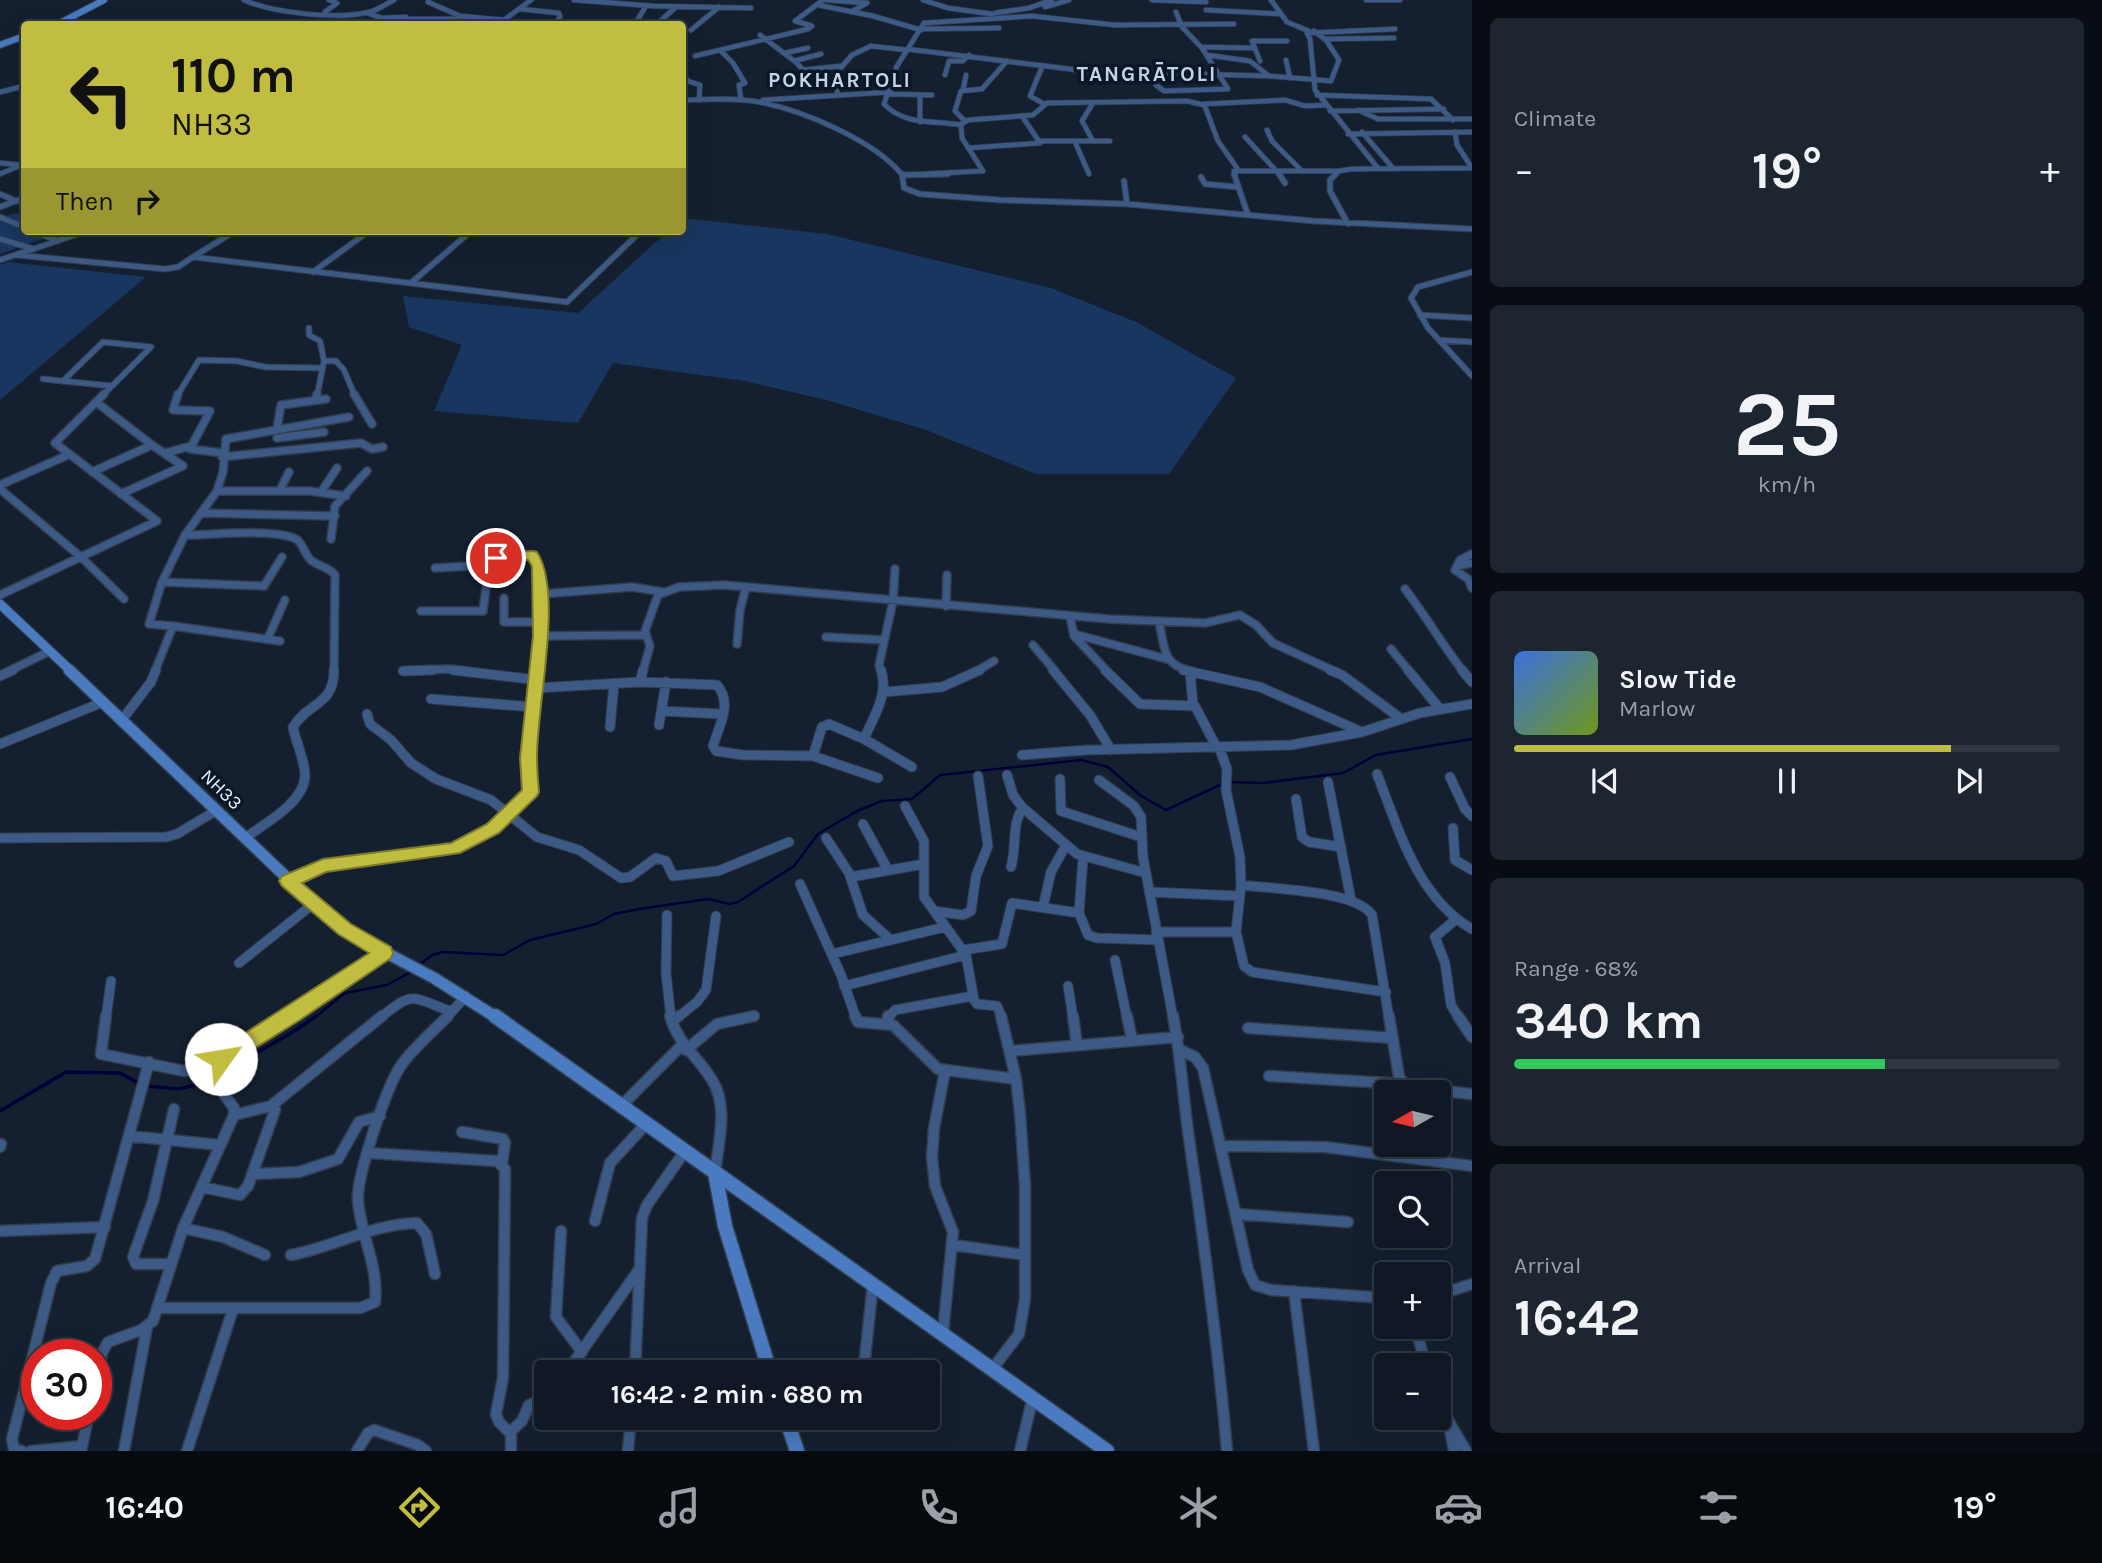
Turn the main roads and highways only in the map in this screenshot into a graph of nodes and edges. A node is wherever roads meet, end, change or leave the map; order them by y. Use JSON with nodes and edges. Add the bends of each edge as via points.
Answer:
{"nodes":[{"id":1,"x":94,"y":0,"type":"edge"},
{"id":2,"x":104,"y":0,"type":"edge"},
{"id":3,"x":55,"y":21,"type":"edge"},
{"id":4,"x":64,"y":21,"type":"edge"},
{"id":5,"x":21,"y":39,"type":"edge"},
{"id":6,"x":0,"y":46,"type":"edge"},
{"id":7,"x":0,"y":604,"type":"edge"},
{"id":8,"x":715,"y":1172,"type":"junction"},
{"id":9,"x":766,"y":1360,"type":"edge"},
{"id":10,"x":790,"y":1430,"type":"edge"},
{"id":11,"x":797,"y":1451,"type":"edge"},
{"id":12,"x":1107,"y":1451,"type":"edge"}],
"edges":[{"from":1,"to":3,"type":"main road"},
{"from":2,"to":4,"type":"main road"},
{"from":5,"to":6,"type":"main road"},
{"from":7,"to":8,"type":"main road","name":"NH33","via":[[313,904],[384,953],[466,996]]},
{"from":8,"to":9,"type":"main road","via":[[725,1226]]},
{"from":8,"to":12,"type":"main road","name":"NH33"},
{"from":10,"to":11,"type":"main road"}]}
